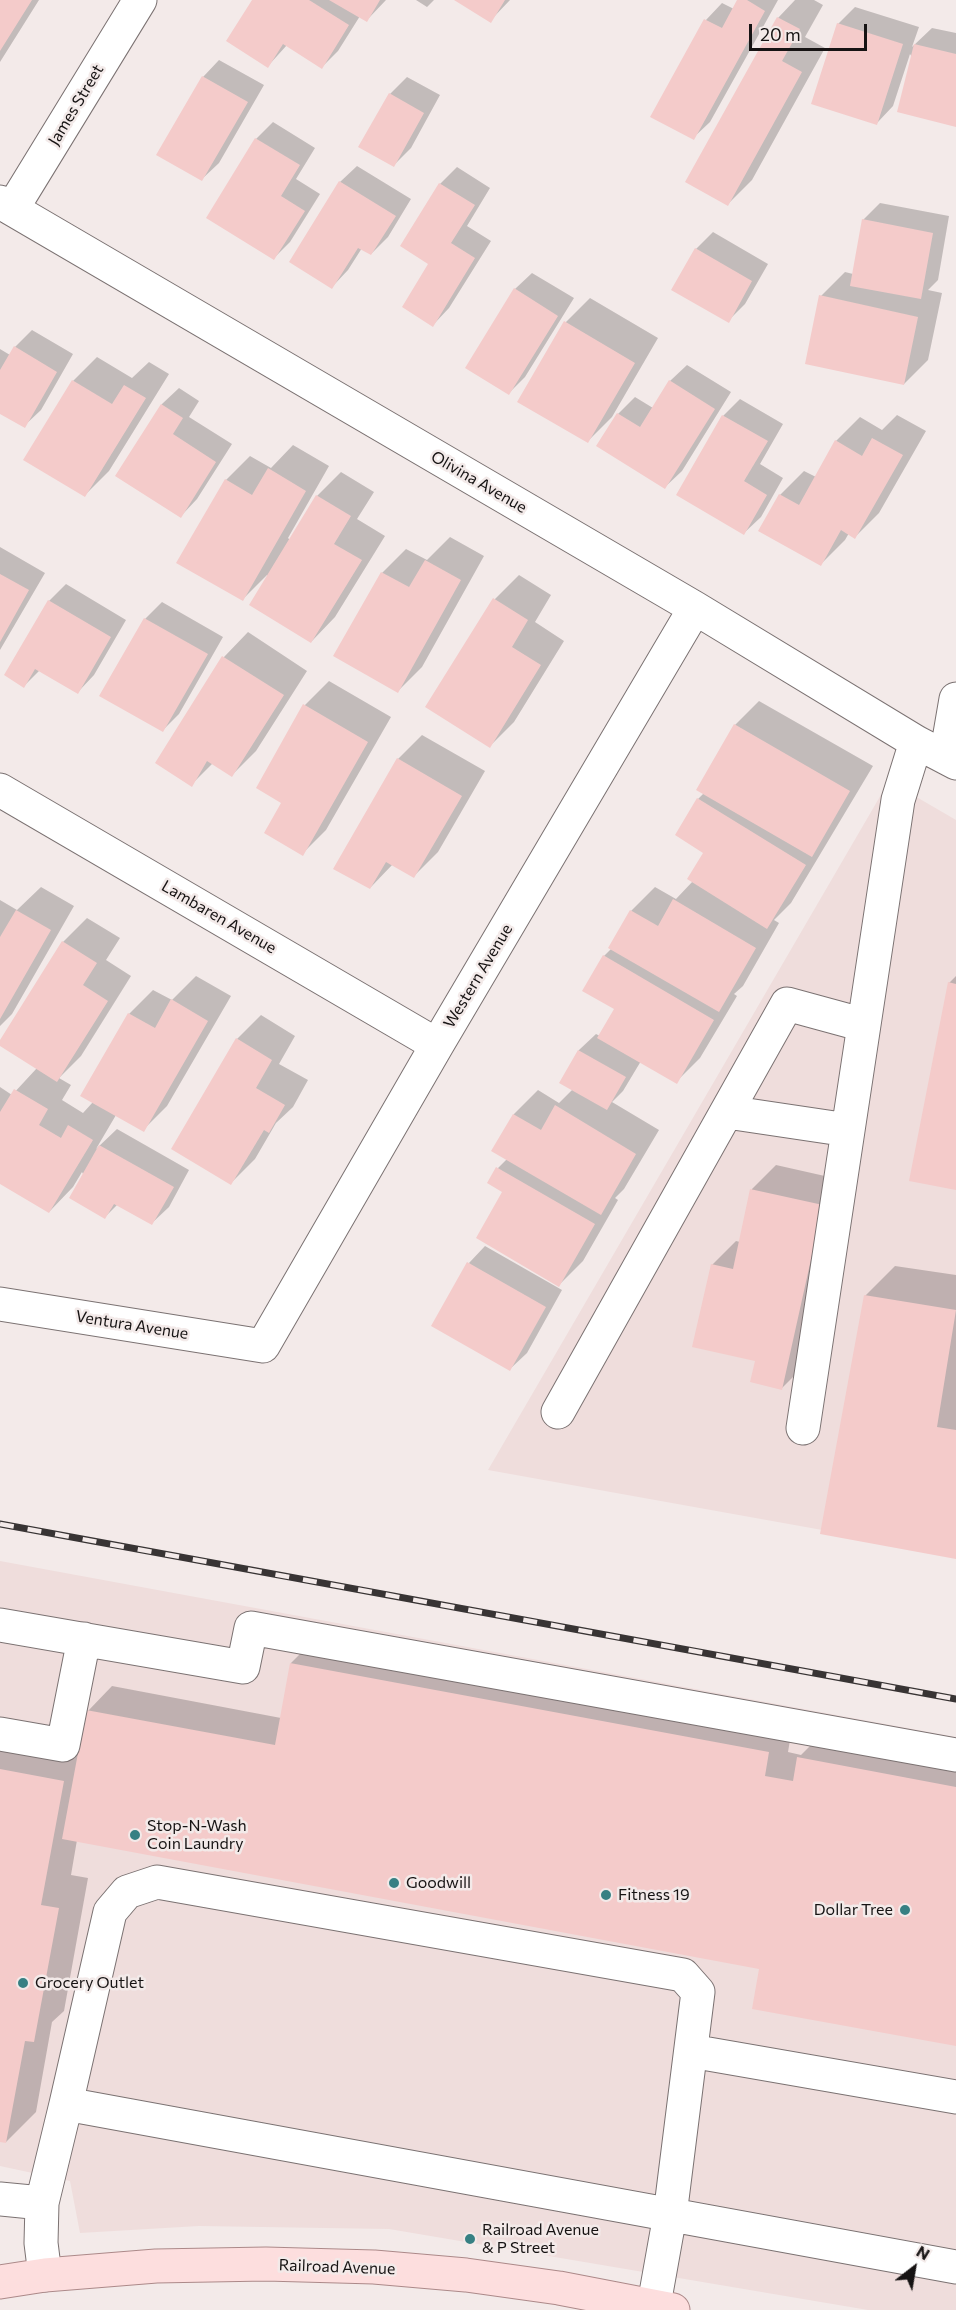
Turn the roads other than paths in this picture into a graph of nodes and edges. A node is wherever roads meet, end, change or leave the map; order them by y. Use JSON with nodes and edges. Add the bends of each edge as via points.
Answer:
{"nodes":[{"id":1,"x":140,"y":0,"type":"edge"},
{"id":2,"x":6,"y":206,"type":"edge"},
{"id":3,"x":696,"y":608,"type":"junction"},
{"id":4,"x":956,"y":699,"type":"edge"},
{"id":5,"x":916,"y":742,"type":"junction"},
{"id":6,"x":951,"y":760,"type":"edge"},
{"id":7,"x":0,"y":790,"type":"edge"},
{"id":8,"x":864,"y":1025,"type":"junction"},
{"id":9,"x":437,"y":1045,"type":"junction"},
{"id":10,"x":727,"y":1112,"type":"junction"},
{"id":11,"x":848,"y":1130,"type":"junction"},
{"id":12,"x":0,"y":1304,"type":"edge"},
{"id":13,"x":263,"y":1346,"type":"joint"},
{"id":14,"x":558,"y":1412,"type":"dead end"},
{"id":15,"x":803,"y":1428,"type":"dead end"},
{"id":16,"x":0,"y":1625,"type":"edge"},
{"id":17,"x":84,"y":1639,"type":"junction"},
{"id":18,"x":0,"y":1734,"type":"edge"},
{"id":19,"x":956,"y":1755,"type":"edge"},
{"id":20,"x":691,"y":2051,"type":"junction"},
{"id":21,"x":956,"y":2097,"type":"edge"},
{"id":22,"x":66,"y":2104,"type":"junction"},
{"id":23,"x":0,"y":2199,"type":"edge"},
{"id":24,"x":42,"y":2203,"type":"junction"},
{"id":25,"x":670,"y":2215,"type":"junction"},
{"id":26,"x":956,"y":2267,"type":"edge"},
{"id":27,"x":45,"y":2275,"type":"junction"},
{"id":28,"x":0,"y":2282,"type":"edge"},
{"id":29,"x":660,"y":2309,"type":"edge"}],
"edges":[{"from":1,"to":2,"type":"street","name":"James Street"},
{"from":2,"to":3,"type":"street","name":"Olivina Avenue"},
{"from":3,"to":5,"type":"street","name":"Olivina Avenue"},
{"from":3,"to":9,"type":"street","name":"Western Avenue"},
{"from":4,"to":6,"type":"street"},
{"from":5,"to":6,"type":"street","name":"Olivina Avenue"},
{"from":5,"to":8,"type":"street","via":[[898,800]]},
{"from":7,"to":9,"type":"street","name":"Lambaren Avenue"},
{"from":8,"to":10,"type":"street","via":[[787,1004]]},
{"from":8,"to":11,"type":"street"},
{"from":9,"to":13,"type":"street","name":"Western Avenue"},
{"from":10,"to":11,"type":"street"},
{"from":10,"to":14,"type":"street"},
{"from":11,"to":15,"type":"street"},
{"from":12,"to":13,"type":"street","name":"Ventura Avenue"},
{"from":16,"to":17,"type":"street"},
{"from":17,"to":18,"type":"street","via":[[63,1745]]},
{"from":17,"to":19,"type":"street","via":[[243,1667],[251,1628]]},
{"from":20,"to":21,"type":"street"},
{"from":20,"to":22,"type":"street","via":[[698,1992],[683,1975],[158,1882],[127,1892],[110,1912]]},
{"from":20,"to":25,"type":"street"},
{"from":22,"to":24,"type":"street"},
{"from":22,"to":25,"type":"street"},
{"from":23,"to":24,"type":"street"},
{"from":24,"to":27,"type":"street"},
{"from":25,"to":26,"type":"street"},
{"from":25,"to":29,"type":"street"},
{"from":27,"to":28,"type":"main road","name":"Railroad Avenue"},
{"from":27,"to":29,"type":"main road","name":"Railroad Avenue","via":[[167,2266],[374,2266],[560,2289]]}]}
